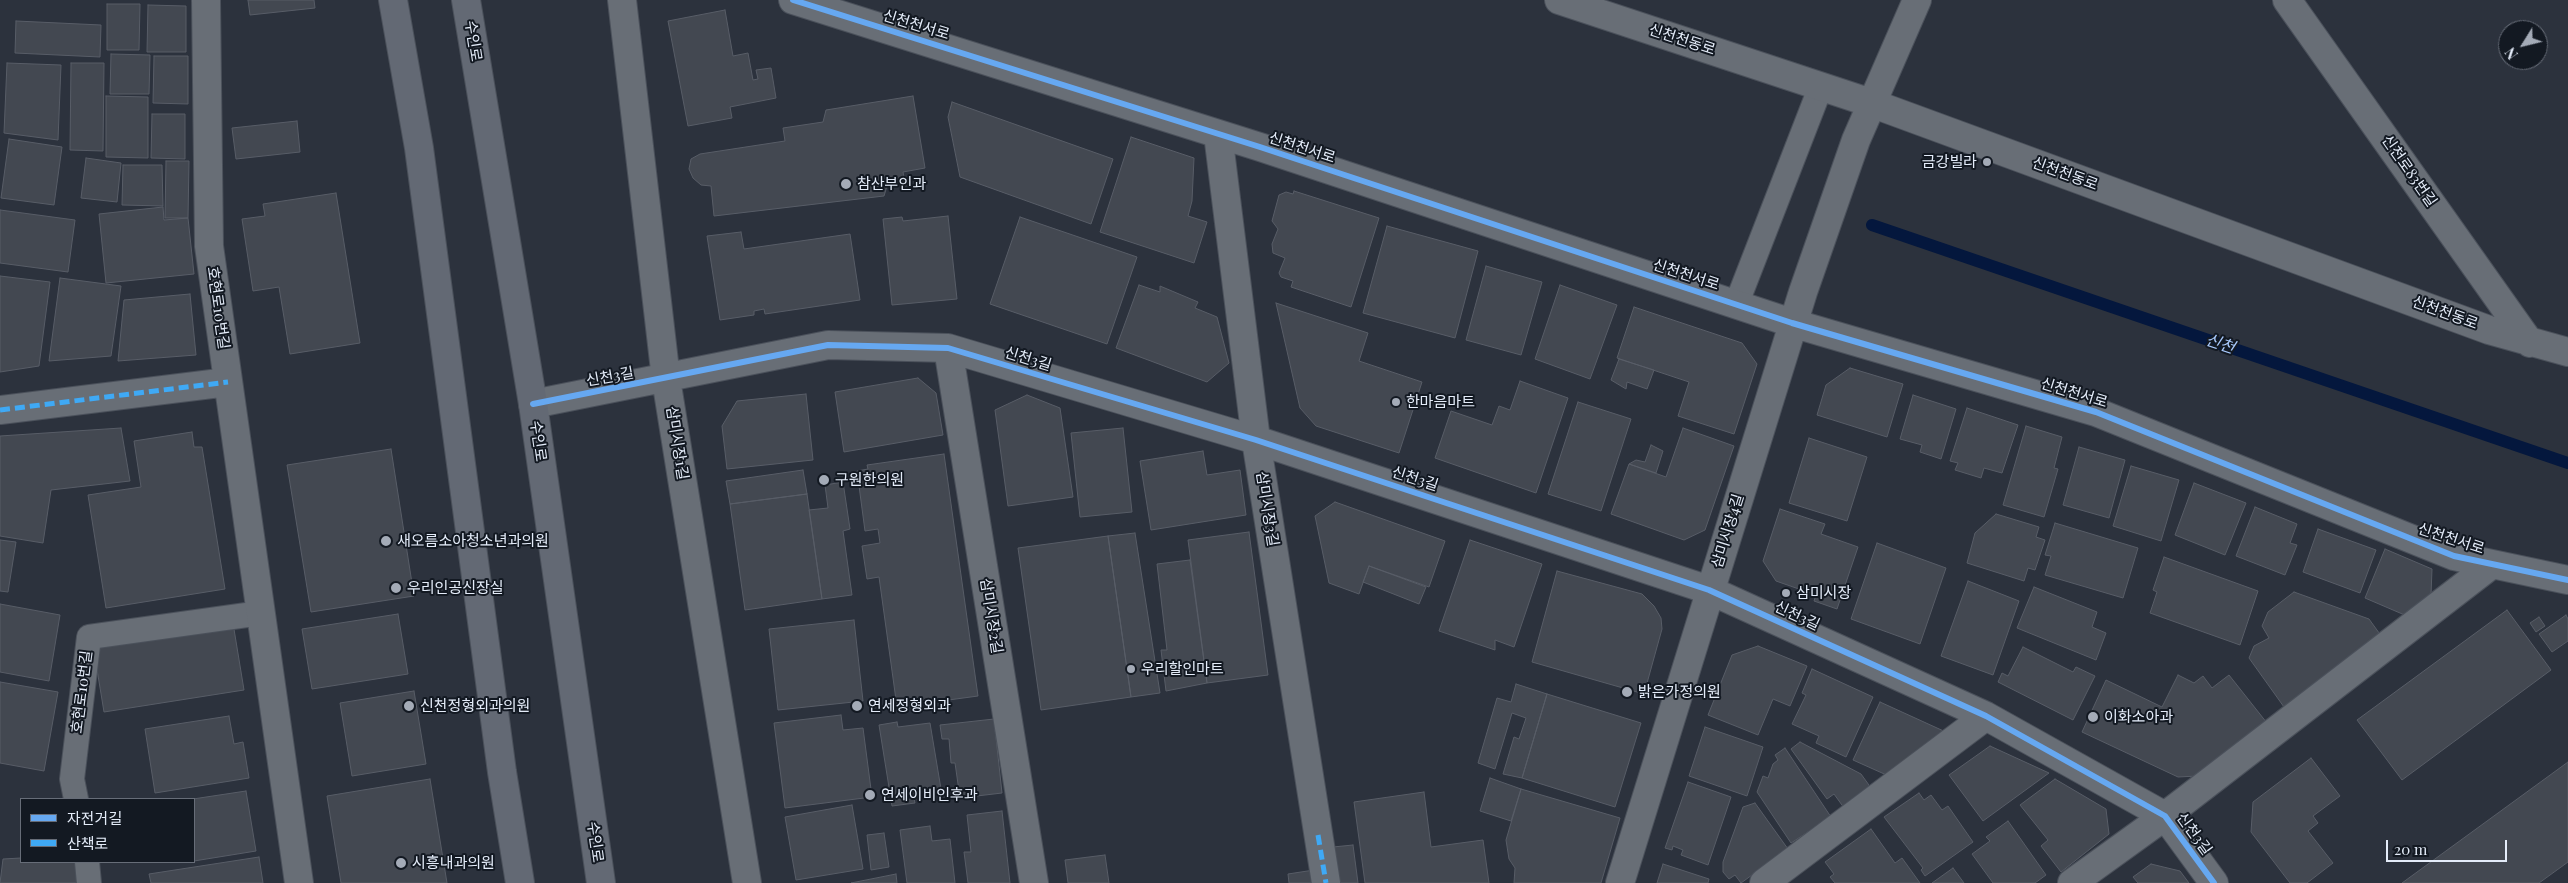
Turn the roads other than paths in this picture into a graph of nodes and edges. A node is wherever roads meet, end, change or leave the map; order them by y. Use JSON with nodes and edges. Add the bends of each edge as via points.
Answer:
{"nodes":[{"id":1,"x":206,"y":0,"type":"edge"},
{"id":2,"x":393,"y":0,"type":"edge"},
{"id":3,"x":466,"y":0,"type":"edge"},
{"id":4,"x":622,"y":0,"type":"edge"},
{"id":5,"x":793,"y":0,"type":"edge"},
{"id":6,"x":1559,"y":0,"type":"edge"},
{"id":7,"x":1917,"y":0,"type":"edge"},
{"id":8,"x":2287,"y":0,"type":"edge"},
{"id":9,"x":1821,"y":86,"type":"junction"},
{"id":10,"x":1871,"y":103,"type":"junction"},
{"id":11,"x":1218,"y":134,"type":"junction"},
{"id":12,"x":1736,"y":305,"type":"junction"},
{"id":13,"x":1792,"y":323,"type":"junction"},
{"id":14,"x":2530,"y":343,"type":"junction"},
{"id":15,"x":948,"y":348,"type":"junction"},
{"id":16,"x":2568,"y":352,"type":"edge"},
{"id":17,"x":666,"y":379,"type":"junction"},
{"id":18,"x":228,"y":382,"type":"junction"},
{"id":19,"x":532,"y":404,"type":"junction"},
{"id":20,"x":0,"y":410,"type":"edge"},
{"id":21,"x":1256,"y":440,"type":"junction"},
{"id":22,"x":2491,"y":565,"type":"junction"},
{"id":23,"x":2568,"y":580,"type":"edge"},
{"id":24,"x":1709,"y":590,"type":"junction"},
{"id":25,"x":261,"y":613,"type":"junction"},
{"id":26,"x":1986,"y":716,"type":"junction"},
{"id":27,"x":76,"y":798,"type":"edge"},
{"id":28,"x":2165,"y":816,"type":"junction"},
{"id":29,"x":87,"y":863,"type":"edge"},
{"id":30,"x":89,"y":883,"type":"edge"},
{"id":31,"x":299,"y":883,"type":"edge"},
{"id":32,"x":520,"y":883,"type":"edge"},
{"id":33,"x":601,"y":883,"type":"edge"},
{"id":34,"x":747,"y":883,"type":"edge"},
{"id":35,"x":1034,"y":883,"type":"edge"},
{"id":36,"x":1326,"y":883,"type":"edge"},
{"id":37,"x":1620,"y":883,"type":"edge"},
{"id":38,"x":1764,"y":883,"type":"edge"},
{"id":39,"x":2072,"y":883,"type":"edge"},
{"id":40,"x":2214,"y":883,"type":"edge"}],
"edges":[{"from":1,"to":18,"type":"street","name":"호현로10번길","via":[[209,246]]},
{"from":2,"to":32,"type":"main road","via":[[419,148]]},
{"from":3,"to":19,"type":"main road","name":"수인로"},
{"from":4,"to":17,"type":"street","name":"삼미시장1길"},
{"from":5,"to":11,"type":"street","name":"신천천서로"},
{"from":6,"to":9,"type":"street","name":"신천천동로"},
{"from":7,"to":10,"type":"street","name":"삼미시장4길"},
{"from":8,"to":14,"type":"street","name":"신천로83번길"},
{"from":9,"to":10,"type":"street","name":"신천천동로"},
{"from":9,"to":12,"type":"lane"},
{"from":10,"to":13,"type":"street","name":"삼미시장4길"},
{"from":10,"to":14,"type":"street","name":"신천천동로"},
{"from":11,"to":12,"type":"street","name":"신천천서로"},
{"from":11,"to":21,"type":"street","name":"삼미시장3길"},
{"from":12,"to":13,"type":"street","name":"신천천서로"},
{"from":13,"to":22,"type":"street","name":"신천천서로","via":[[2096,412],[2454,556]]},
{"from":13,"to":24,"type":"street","name":"삼미시장4길"},
{"from":14,"to":16,"type":"street","name":"신천천동로"},
{"from":15,"to":17,"type":"street","name":"신천3길","via":[[828,345]]},
{"from":15,"to":21,"type":"street","name":"신천3길"},
{"from":15,"to":35,"type":"street","name":"삼미시장2길"},
{"from":17,"to":19,"type":"street","name":"신천3길"},
{"from":17,"to":34,"type":"street","name":"삼미시장1길"},
{"from":18,"to":20,"type":"street"},
{"from":18,"to":25,"type":"street","name":"호현로10번길"},
{"from":19,"to":33,"type":"main road","name":"수인로"},
{"from":21,"to":24,"type":"street","name":"신천3길"},
{"from":21,"to":36,"type":"street","name":"삼미시장3길"},
{"from":22,"to":23,"type":"street","name":"신천천서로"},
{"from":22,"to":28,"type":"street","name":"신천3길"},
{"from":24,"to":26,"type":"street","name":"신천3길"},
{"from":24,"to":37,"type":"street","name":"삼미시장4길"},
{"from":25,"to":27,"type":"lane","name":"호현로10번길","via":[[89,637],[72,779]]},
{"from":25,"to":31,"type":"street","name":"호현로10번길"},
{"from":26,"to":28,"type":"street","name":"신천3길"},
{"from":26,"to":38,"type":"street"},
{"from":28,"to":39,"type":"street","name":"신천3길"},
{"from":28,"to":40,"type":"street","name":"신천3길"},
{"from":29,"to":30,"type":"lane"}]}
